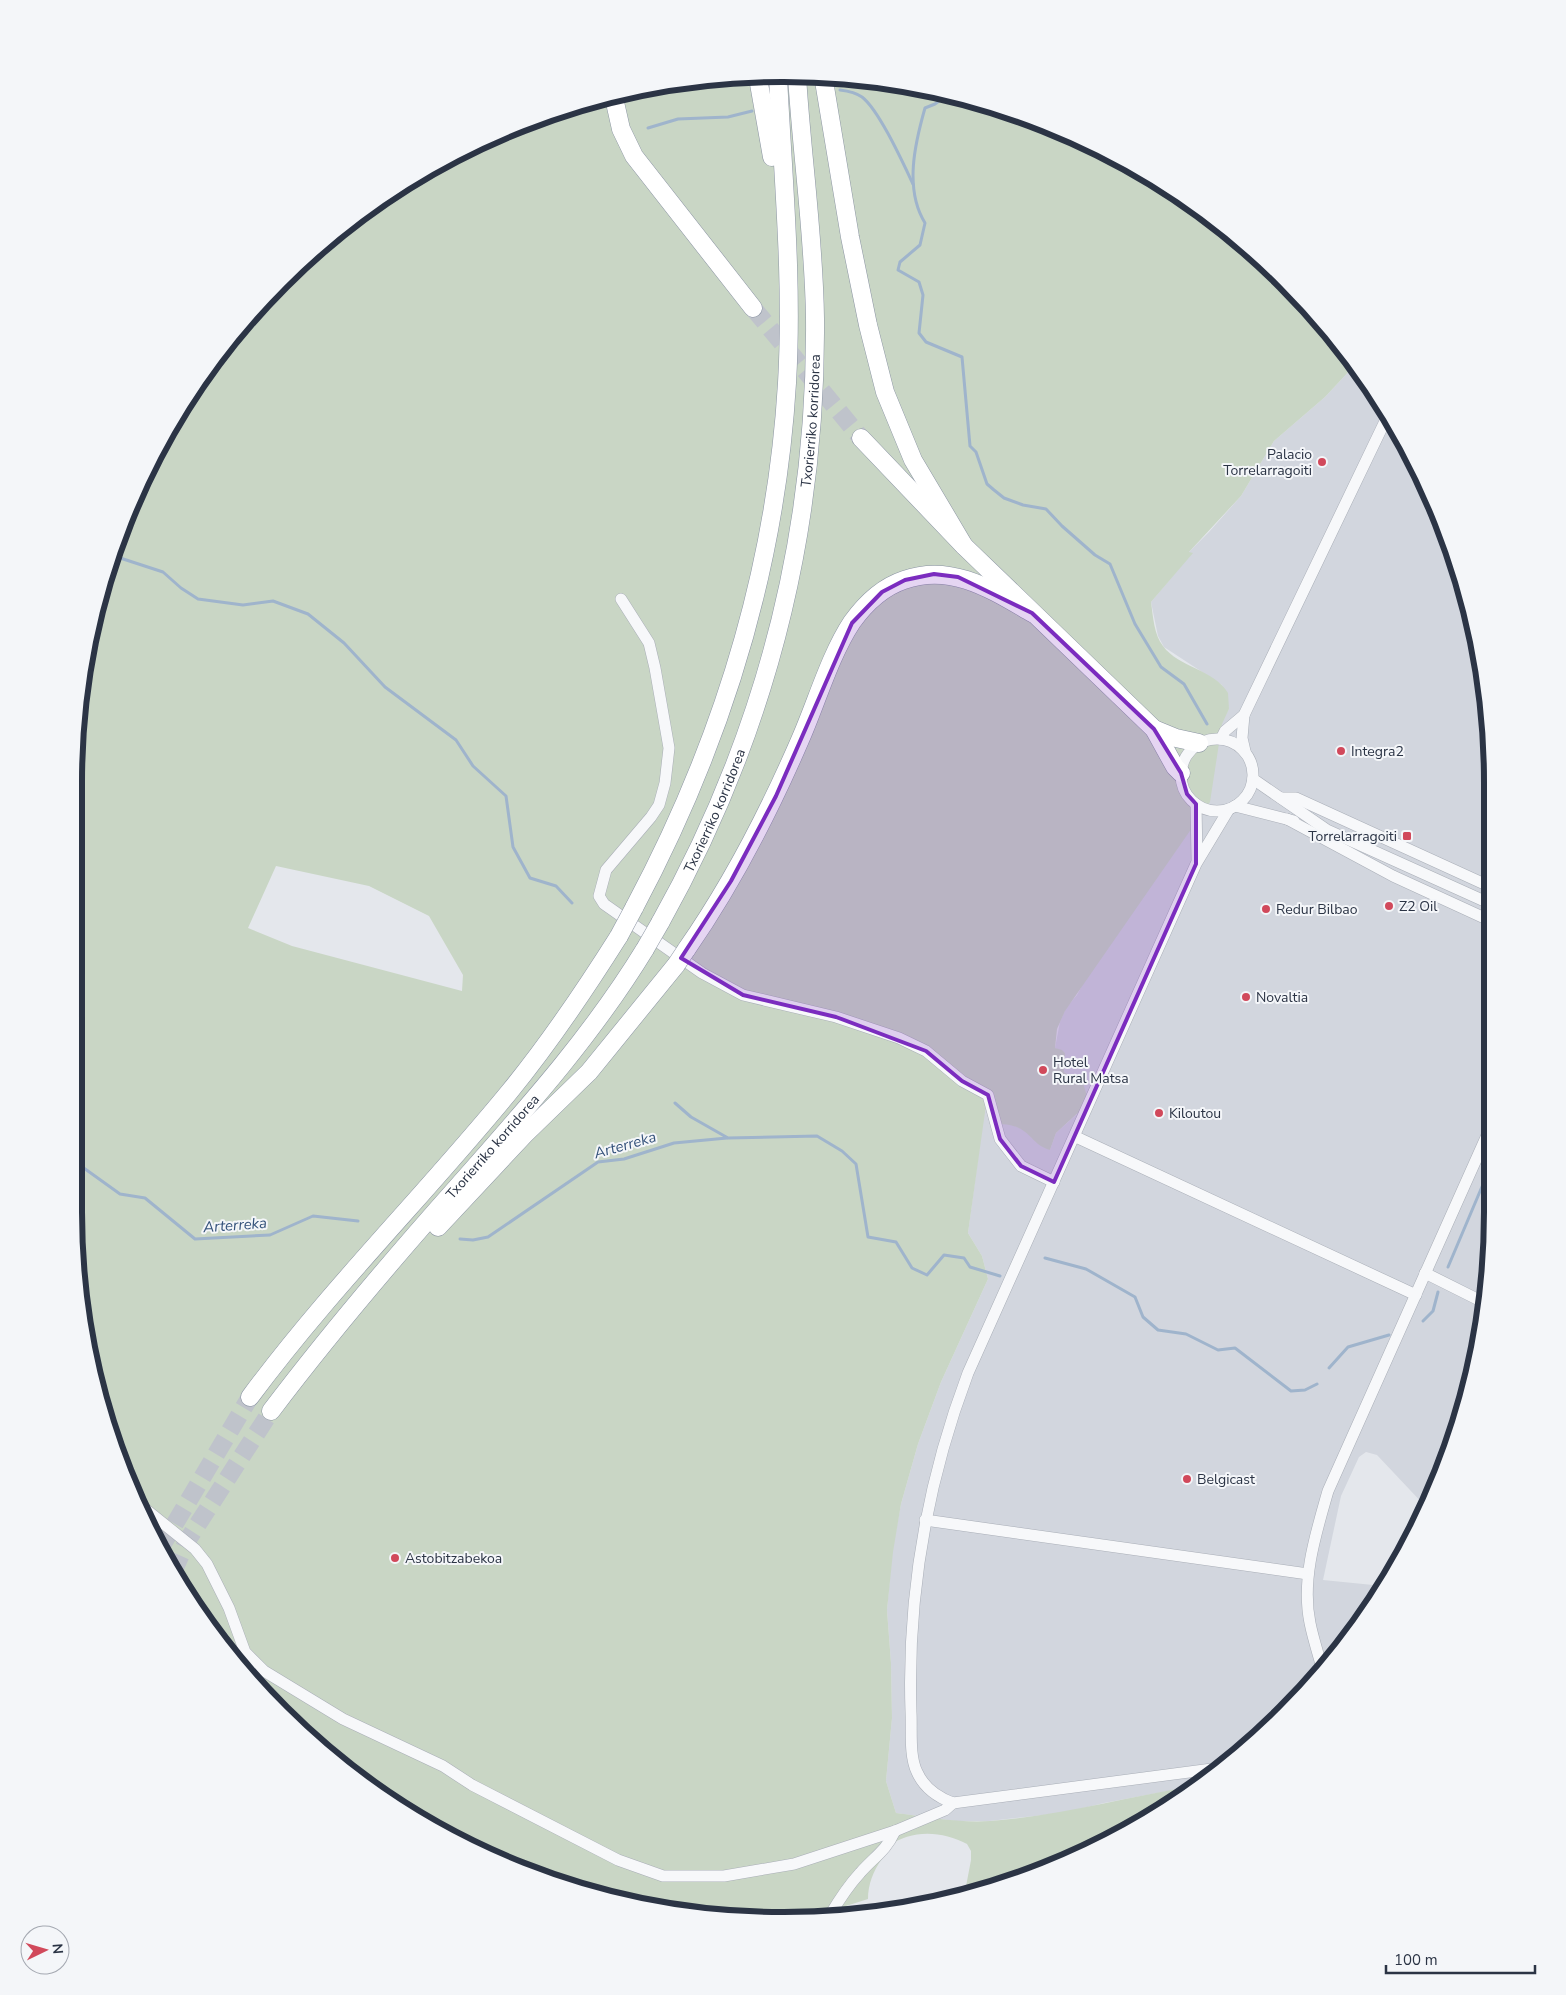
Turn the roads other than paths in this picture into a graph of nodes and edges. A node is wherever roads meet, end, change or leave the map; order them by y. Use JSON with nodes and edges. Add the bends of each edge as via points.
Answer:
{"nodes":[{"id":1,"x":778,"y":82,"type":"edge"},
{"id":2,"x":759,"y":83,"type":"edge"},
{"id":3,"x":798,"y":83,"type":"edge"},
{"id":4,"x":824,"y":84,"type":"edge"},
{"id":5,"x":615,"y":103,"type":"edge"},
{"id":6,"x":786,"y":247,"type":"junction"},
{"id":7,"x":753,"y":308,"type":"tunnel mouth"},
{"id":8,"x":1384,"y":424,"type":"edge"},
{"id":9,"x":861,"y":438,"type":"tunnel mouth"},
{"id":10,"x":964,"y":546,"type":"junction"},
{"id":11,"x":621,"y":599,"type":"dead end"},
{"id":12,"x":1032,"y":613,"type":"junction"},
{"id":13,"x":1244,"y":715,"type":"junction"},
{"id":14,"x":1154,"y":729,"type":"junction"},
{"id":15,"x":1221,"y":739,"type":"junction"},
{"id":16,"x":1199,"y":743,"type":"junction"},
{"id":17,"x":1245,"y":752,"type":"junction"},
{"id":18,"x":1181,"y":773,"type":"junction"},
{"id":19,"x":1253,"y":779,"type":"junction"},
{"id":20,"x":1281,"y":798,"type":"junction"},
{"id":21,"x":1196,"y":804,"type":"junction"},
{"id":22,"x":1232,"y":808,"type":"junction"},
{"id":23,"x":1287,"y":819,"type":"junction"},
{"id":24,"x":1327,"y":830,"type":"junction"},
{"id":25,"x":1196,"y":864,"type":"junction"},
{"id":26,"x":1484,"y":885,"type":"edge"},
{"id":27,"x":1484,"y":901,"type":"edge"},
{"id":28,"x":1484,"y":918,"type":"edge"},
{"id":29,"x":1076,"y":1137,"type":"junction"},
{"id":30,"x":1484,"y":1142,"type":"edge"},
{"id":31,"x":1054,"y":1182,"type":"junction"},
{"id":32,"x":1426,"y":1273,"type":"junction"},
{"id":33,"x":1416,"y":1295,"type":"junction"},
{"id":34,"x":1478,"y":1300,"type":"edge"},
{"id":35,"x":328,"y":1336,"type":"junction"},
{"id":36,"x":250,"y":1397,"type":"tunnel mouth"},
{"id":37,"x":271,"y":1411,"type":"tunnel mouth"},
{"id":38,"x":151,"y":1514,"type":"edge"},
{"id":39,"x":925,"y":1520,"type":"junction"},
{"id":40,"x":1308,"y":1574,"type":"junction"},
{"id":41,"x":1320,"y":1661,"type":"edge"},
{"id":42,"x":1207,"y":1770,"type":"edge"},
{"id":43,"x":953,"y":1803,"type":"junction"},
{"id":44,"x":895,"y":1832,"type":"junction"},
{"id":45,"x":833,"y":1911,"type":"edge"}],
"edges":[{"from":1,"to":6,"type":"highway","name":"Txorierriko korridorea"},
{"from":2,"to":6,"type":"highway"},
{"from":3,"to":35,"type":"highway","name":"Txorierriko korridorea","bridge":true,"via":[[815,314],[814,407],[802,520],[781,625],[748,734],[710,827],[660,923],[600,1017],[550,1082]]},
{"from":4,"to":10,"type":"highway","via":[[850,237],[885,392],[913,460]]},
{"from":5,"to":7,"type":"highway","via":[[621,129],[634,156]]},
{"from":6,"to":36,"type":"highway","name":"Txorierriko korridorea","bridge":true,"via":[[788,328],[784,417],[774,502],[758,585],[728,694],[672,834],[619,936],[564,1020],[510,1090],[332,1293]]},
{"from":8,"to":13,"type":"street"},
{"from":9,"to":10,"type":"highway"},
{"from":10,"to":12,"type":"highway"},
{"from":11,"to":31,"type":"street","via":[[649,643],[669,748],[659,804],[606,870],[599,896],[604,904],[702,973],[743,995],[836,1017],[899,1038],[926,1052],[962,1081],[988,1095],[1000,1139],[1020,1166]]},
{"from":12,"to":14,"type":"highway"},
{"from":12,"to":35,"type":"highway","bridge":true,"via":[[973,581],[934,574],[892,585],[862,610],[843,639],[776,796],[752,843],[676,965],[589,1072],[524,1135],[348,1321]]},
{"from":13,"to":15,"type":"street","via":[[1225,731]]},
{"from":13,"to":17,"type":"street","via":[[1242,738]]},
{"from":14,"to":16,"type":"highway"},
{"from":14,"to":18,"type":"highway"},
{"from":15,"to":16,"type":"street"},
{"from":15,"to":17,"type":"street"},
{"from":16,"to":18,"type":"street","via":[[1185,759]]},
{"from":17,"to":19,"type":"street","via":[[1253,769]]},
{"from":18,"to":21,"type":"street","via":[[1184,788]]},
{"from":19,"to":20,"type":"street"},
{"from":19,"to":22,"type":"street","via":[[1244,799]]},
{"from":20,"to":24,"type":"street"},
{"from":20,"to":26,"type":"street","via":[[1296,798]]},
{"from":21,"to":22,"type":"street","via":[[1212,811]]},
{"from":21,"to":25,"type":"street"},
{"from":22,"to":23,"type":"street"},
{"from":22,"to":25,"type":"street"},
{"from":23,"to":24,"type":"street"},
{"from":23,"to":28,"type":"street","via":[[1393,876]]},
{"from":24,"to":27,"type":"street"},
{"from":25,"to":29,"type":"street"},
{"from":29,"to":31,"type":"street"},
{"from":29,"to":33,"type":"street"},
{"from":30,"to":32,"type":"street"},
{"from":31,"to":39,"type":"street","via":[[968,1373],[952,1416]]},
{"from":32,"to":33,"type":"street"},
{"from":32,"to":34,"type":"street"},
{"from":33,"to":40,"type":"street","via":[[1328,1491]]},
{"from":35,"to":37,"type":"highway","name":"Txorierriko korridorea"},
{"from":38,"to":44,"type":"street","via":[[195,1549],[207,1564],[229,1608],[245,1652],[264,1671],[343,1719],[442,1766],[472,1785],[618,1860],[663,1876],[724,1876],[794,1864]]},
{"from":39,"to":40,"type":"street"},
{"from":39,"to":43,"type":"street","via":[[915,1596],[910,1681],[912,1745],[916,1771],[925,1786]]},
{"from":40,"to":41,"type":"street","via":[[1310,1622]]},
{"from":42,"to":43,"type":"street"},
{"from":43,"to":44,"type":"street","via":[[945,1810]]},
{"from":44,"to":45,"type":"street","via":[[888,1847],[861,1871]]}]}
